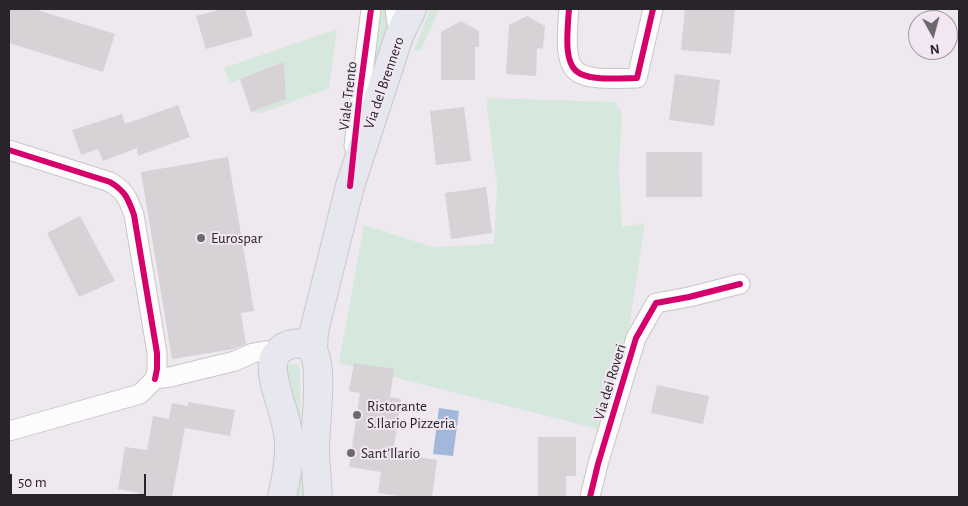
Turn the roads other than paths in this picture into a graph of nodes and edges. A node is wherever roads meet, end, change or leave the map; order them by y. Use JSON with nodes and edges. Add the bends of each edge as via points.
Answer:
{"nodes":[{"id":1,"x":371,"y":9,"type":"edge"},
{"id":2,"x":395,"y":9,"type":"edge"},
{"id":3,"x":412,"y":9,"type":"edge"},
{"id":4,"x":569,"y":9,"type":"edge"},
{"id":5,"x":653,"y":9,"type":"edge"},
{"id":6,"x":399,"y":36,"type":"junction"},
{"id":7,"x":9,"y":150,"type":"edge"},
{"id":8,"x":350,"y":186,"type":"junction"},
{"id":9,"x":740,"y":284,"type":"dead end"},
{"id":10,"x":313,"y":350,"type":"junction"},
{"id":11,"x":279,"y":351,"type":"junction"},
{"id":12,"x":234,"y":361,"type":"junction"},
{"id":13,"x":274,"y":378,"type":"junction"},
{"id":14,"x":155,"y":379,"type":"junction"},
{"id":15,"x":9,"y":431,"type":"edge"},
{"id":16,"x":282,"y":497,"type":"edge"},
{"id":17,"x":318,"y":497,"type":"edge"},
{"id":18,"x":590,"y":497,"type":"edge"}],
"edges":[{"from":1,"to":8,"type":"street","name":"Viale Trento"},
{"from":2,"to":6,"type":"street"},
{"from":3,"to":6,"type":"main road","name":"Via del Brennero"},
{"from":4,"to":5,"type":"street","via":[[567,54],[570,63],[585,77],[606,79],[638,78]]},
{"from":6,"to":8,"type":"main road","name":"Via del Brennero"},
{"from":7,"to":14,"type":"street","via":[[110,182],[120,188],[128,199],[134,215],[157,353]]},
{"from":8,"to":10,"type":"main road","name":"Viale Trento","via":[[314,331]]},
{"from":9,"to":18,"type":"street","name":"Via dei Roveri","via":[[656,302],[636,338]]},
{"from":10,"to":11,"type":"main road","via":[[300,343],[290,344]]},
{"from":10,"to":17,"type":"main road","name":"Viale Trento","via":[[318,368],[315,448]]},
{"from":11,"to":12,"type":"street","via":[[253,353]]},
{"from":11,"to":13,"type":"main road","via":[[273,361]]},
{"from":12,"to":13,"type":"street","via":[[257,367]]},
{"from":12,"to":14,"type":"street"},
{"from":13,"to":16,"type":"main road","via":[[289,438],[290,461]]},
{"from":14,"to":15,"type":"street","via":[[140,394]]}]}
